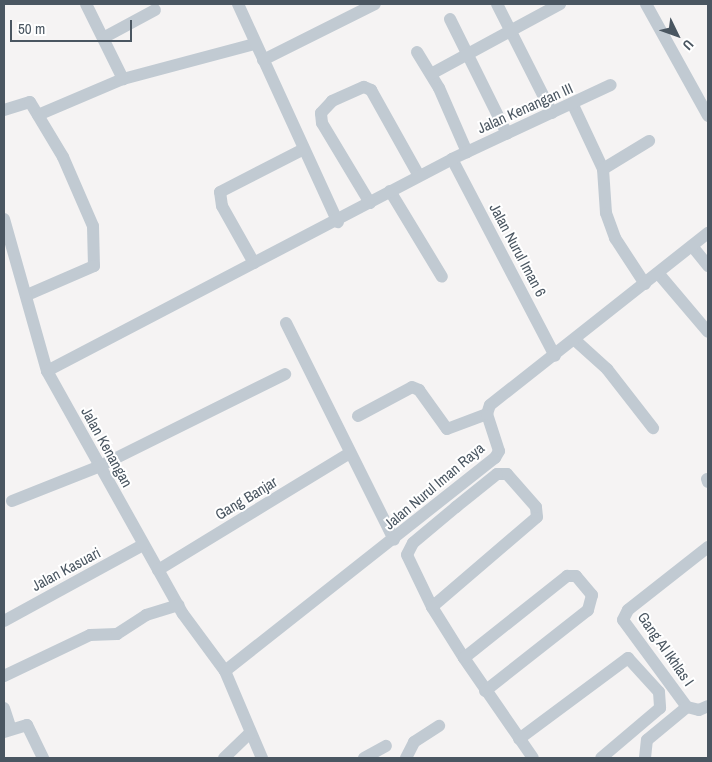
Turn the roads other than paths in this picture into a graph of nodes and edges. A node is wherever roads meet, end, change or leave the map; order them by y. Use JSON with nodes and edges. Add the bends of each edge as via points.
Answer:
{"nodes":[{"id":1,"x":86,"y":4,"type":"edge"},
{"id":2,"x":238,"y":4,"type":"edge"},
{"id":3,"x":375,"y":4,"type":"edge"},
{"id":4,"x":497,"y":4,"type":"edge"},
{"id":5,"x":560,"y":4,"type":"edge"},
{"id":6,"x":646,"y":4,"type":"edge"},
{"id":7,"x":155,"y":10,"type":"dead end"},
{"id":8,"x":450,"y":19,"type":"dead end"},
{"id":9,"x":513,"y":29,"type":"junction"},
{"id":10,"x":103,"y":38,"type":"junction"},
{"id":11,"x":255,"y":44,"type":"junction"},
{"id":12,"x":417,"y":52,"type":"dead end"},
{"id":13,"x":469,"y":56,"type":"junction"},
{"id":14,"x":263,"y":60,"type":"junction"},
{"id":15,"x":431,"y":74,"type":"junction"},
{"id":16,"x":124,"y":79,"type":"junction"},
{"id":17,"x":611,"y":85,"type":"dead end"},
{"id":18,"x":573,"y":105,"type":"junction"},
{"id":19,"x":4,"y":110,"type":"edge"},
{"id":20,"x":552,"y":113,"type":"junction"},
{"id":21,"x":38,"y":115,"type":"junction"},
{"id":22,"x":708,"y":116,"type":"edge"},
{"id":23,"x":507,"y":134,"type":"junction"},
{"id":24,"x":649,"y":141,"type":"dead end"},
{"id":25,"x":304,"y":149,"type":"junction"},
{"id":26,"x":467,"y":152,"type":"junction"},
{"id":27,"x":452,"y":160,"type":"junction"},
{"id":28,"x":603,"y":169,"type":"junction"},
{"id":29,"x":419,"y":176,"type":"junction"},
{"id":30,"x":390,"y":191,"type":"junction"},
{"id":31,"x":370,"y":203,"type":"junction"},
{"id":32,"x":4,"y":219,"type":"edge"},
{"id":33,"x":338,"y":222,"type":"junction"},
{"id":34,"x":708,"y":232,"type":"edge"},
{"id":35,"x":692,"y":246,"type":"junction"},
{"id":36,"x":254,"y":263,"type":"junction"},
{"id":37,"x":708,"y":266,"type":"edge"},
{"id":38,"x":658,"y":273,"type":"junction"},
{"id":39,"x":442,"y":277,"type":"dead end"},
{"id":40,"x":645,"y":284,"type":"junction"},
{"id":41,"x":27,"y":295,"type":"junction"},
{"id":42,"x":286,"y":323,"type":"dead end"},
{"id":43,"x":708,"y":332,"type":"edge"},
{"id":44,"x":576,"y":341,"type":"junction"},
{"id":45,"x":555,"y":356,"type":"junction"},
{"id":46,"x":47,"y":371,"type":"junction"},
{"id":47,"x":284,"y":374,"type":"dead end"},
{"id":48,"x":487,"y":414,"type":"junction"},
{"id":49,"x":358,"y":416,"type":"dead end"},
{"id":50,"x":653,"y":428,"type":"dead end"},
{"id":51,"x":350,"y":453,"type":"junction"},
{"id":52,"x":98,"y":467,"type":"junction"},
{"id":53,"x":12,"y":501,"type":"dead end"},
{"id":54,"x":394,"y":540,"type":"junction"},
{"id":55,"x":143,"y":545,"type":"junction"},
{"id":56,"x":708,"y":548,"type":"edge"},
{"id":57,"x":158,"y":570,"type":"junction"},
{"id":58,"x":178,"y":605,"type":"junction"},
{"id":59,"x":432,"y":607,"type":"junction"},
{"id":60,"x":4,"y":620,"type":"edge"},
{"id":61,"x":464,"y":658,"type":"junction"},
{"id":62,"x":225,"y":671,"type":"junction"},
{"id":63,"x":4,"y":676,"type":"edge"},
{"id":64,"x":485,"y":691,"type":"junction"},
{"id":65,"x":708,"y":706,"type":"edge"},
{"id":66,"x":687,"y":707,"type":"junction"},
{"id":67,"x":4,"y":708,"type":"edge"},
{"id":68,"x":439,"y":726,"type":"dead end"},
{"id":69,"x":8,"y":730,"type":"edge"},
{"id":70,"x":250,"y":734,"type":"junction"},
{"id":71,"x":519,"y":739,"type":"junction"},
{"id":72,"x":386,"y":746,"type":"dead end"},
{"id":73,"x":43,"y":758,"type":"edge"},
{"id":74,"x":224,"y":758,"type":"edge"},
{"id":75,"x":262,"y":758,"type":"edge"},
{"id":76,"x":364,"y":758,"type":"edge"},
{"id":77,"x":406,"y":758,"type":"edge"},
{"id":78,"x":533,"y":758,"type":"edge"},
{"id":79,"x":601,"y":758,"type":"edge"},
{"id":80,"x":645,"y":758,"type":"edge"}],
"edges":[{"from":1,"to":10,"type":"street"},
{"from":2,"to":11,"type":"street"},
{"from":3,"to":14,"type":"street"},
{"from":4,"to":9,"type":"street"},
{"from":5,"to":9,"type":"street"},
{"from":6,"to":22,"type":"street"},
{"from":7,"to":10,"type":"street"},
{"from":8,"to":13,"type":"street"},
{"from":9,"to":13,"type":"street"},
{"from":9,"to":20,"type":"street"},
{"from":10,"to":16,"type":"street"},
{"from":11,"to":14,"type":"street"},
{"from":11,"to":16,"type":"street"},
{"from":12,"to":15,"type":"street"},
{"from":13,"to":15,"type":"street"},
{"from":13,"to":23,"type":"street"},
{"from":14,"to":25,"type":"street"},
{"from":15,"to":26,"type":"street"},
{"from":16,"to":21,"type":"street"},
{"from":17,"to":18,"type":"street","name":"Jalan Kenangan III"},
{"from":18,"to":20,"type":"street","name":"Jalan Kenangan III"},
{"from":18,"to":28,"type":"street"},
{"from":19,"to":21,"type":"street","via":[[30,102]]},
{"from":20,"to":23,"type":"street","name":"Jalan Kenangan III"},
{"from":21,"to":41,"type":"street","via":[[88,213],[94,266]]},
{"from":23,"to":26,"type":"street","name":"Jalan Kenangan III"},
{"from":24,"to":28,"type":"street"},
{"from":25,"to":33,"type":"street"},
{"from":25,"to":36,"type":"street","via":[[220,192],[222,206]]},
{"from":26,"to":27,"type":"street","name":"Jalan Kenangan III"},
{"from":27,"to":29,"type":"street","name":"Jalan Kenangan III"},
{"from":27,"to":45,"type":"street","name":"Jalan Nurul Iman 6"},
{"from":28,"to":40,"type":"street","via":[[606,213],[615,238]]},
{"from":29,"to":30,"type":"street","name":"Jalan Kenangan III"},
{"from":29,"to":31,"type":"street","via":[[371,90],[364,87],[332,101],[321,113],[322,123]]},
{"from":30,"to":31,"type":"street","name":"Jalan Kenangan III"},
{"from":30,"to":39,"type":"street"},
{"from":31,"to":33,"type":"street","name":"Jalan Kenangan III"},
{"from":32,"to":41,"type":"street","name":"Jalan Kenangan"},
{"from":33,"to":36,"type":"street","name":"Jalan Kenangan III"},
{"from":34,"to":35,"type":"street"},
{"from":35,"to":37,"type":"street"},
{"from":35,"to":38,"type":"street"},
{"from":36,"to":46,"type":"street","name":"Jalan Kenangan III"},
{"from":38,"to":40,"type":"street"},
{"from":38,"to":43,"type":"street"},
{"from":40,"to":44,"type":"street"},
{"from":41,"to":46,"type":"street","name":"Jalan Kenangan"},
{"from":42,"to":51,"type":"street"},
{"from":44,"to":45,"type":"street"},
{"from":44,"to":50,"type":"street","via":[[607,369]]},
{"from":45,"to":48,"type":"street","via":[[495,400]]},
{"from":46,"to":52,"type":"street","name":"Jalan Kenangan"},
{"from":47,"to":52,"type":"street"},
{"from":48,"to":49,"type":"street","via":[[447,429],[419,390],[412,387]]},
{"from":48,"to":54,"type":"street","name":"Jalan Nurul Iman Raya","via":[[498,455]]},
{"from":51,"to":54,"type":"street"},
{"from":51,"to":57,"type":"street","name":"Gang Banjar"},
{"from":52,"to":53,"type":"street"},
{"from":52,"to":55,"type":"street","name":"Jalan Kenangan"},
{"from":54,"to":62,"type":"street","name":"Jalan Nurul Iman Raya"},
{"from":55,"to":57,"type":"street","name":"Jalan Kenangan"},
{"from":55,"to":60,"type":"street","name":"Jalan Kasuari"},
{"from":56,"to":66,"type":"street","name":"Gang Al Ikhlas I","via":[[628,610],[623,620]]},
{"from":57,"to":58,"type":"street","name":"Jalan Kenangan"},
{"from":58,"to":62,"type":"street","name":"Jalan Kenangan"},
{"from":58,"to":63,"type":"street","via":[[146,615],[117,634],[90,635]]},
{"from":59,"to":59,"type":"street","via":[[409,562],[409,548],[492,478],[507,474],[536,507],[537,517]]},
{"from":59,"to":61,"type":"street"},
{"from":61,"to":64,"type":"street"},
{"from":61,"to":64,"type":"street","via":[[567,576],[576,576],[592,595],[588,610]]},
{"from":62,"to":70,"type":"street","name":"Jalan Kenangan"},
{"from":64,"to":71,"type":"street"},
{"from":65,"to":66,"type":"street","via":[[699,710]]},
{"from":66,"to":80,"type":"street","name":"Gang Al Ikhlas I","via":[[647,740],[643,749]]},
{"from":67,"to":69,"type":"street"},
{"from":68,"to":77,"type":"street","via":[[414,742]]},
{"from":69,"to":73,"type":"street","via":[[27,725]]},
{"from":70,"to":74,"type":"street"},
{"from":70,"to":75,"type":"street","name":"Jalan Kenangan"},
{"from":71,"to":78,"type":"street"},
{"from":71,"to":79,"type":"street","via":[[628,658],[659,692],[660,708]]},
{"from":72,"to":76,"type":"street"}]}
